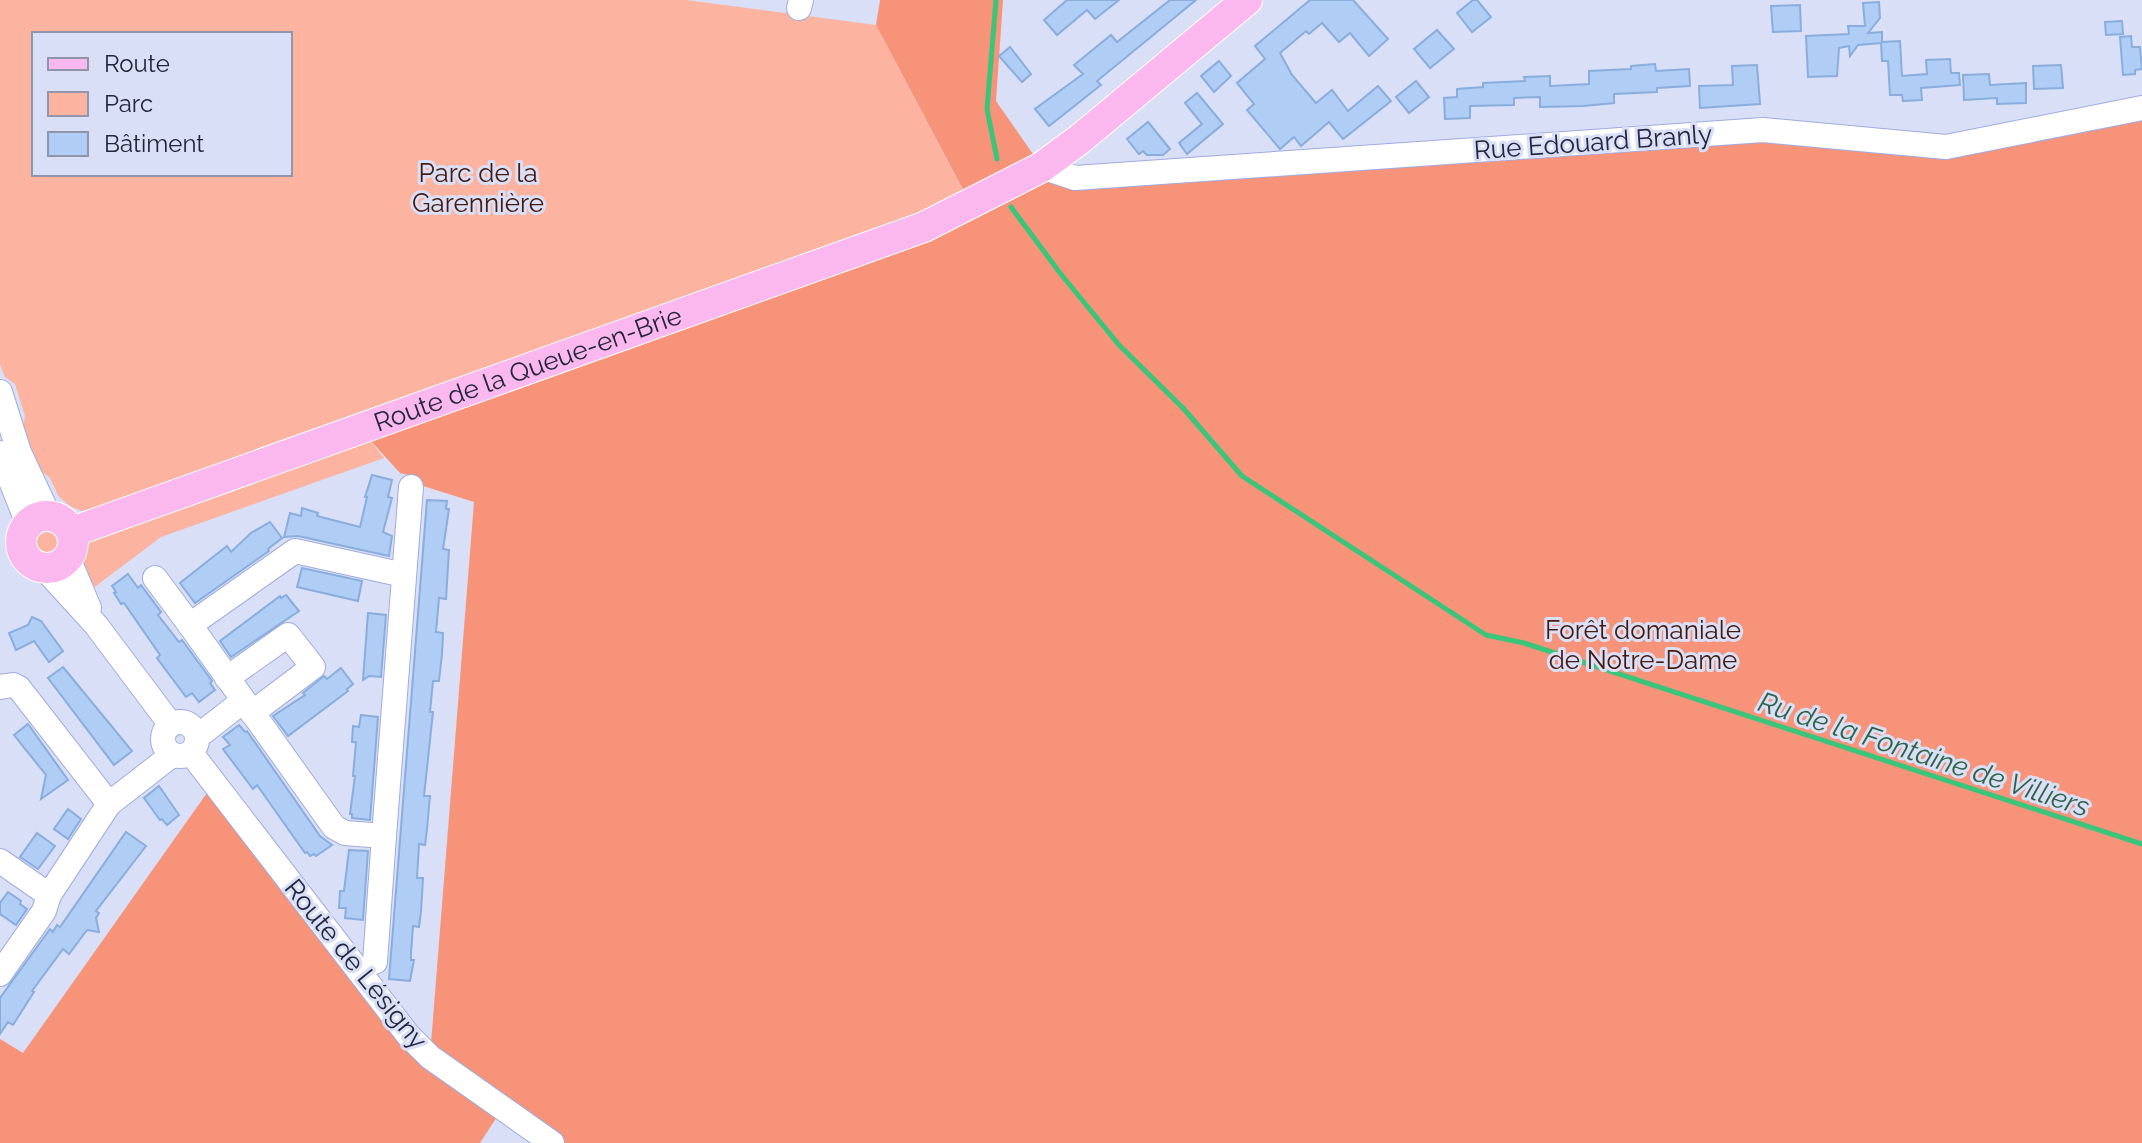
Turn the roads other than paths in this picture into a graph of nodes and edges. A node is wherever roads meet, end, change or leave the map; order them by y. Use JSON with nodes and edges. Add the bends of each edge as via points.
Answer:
{"nodes":[{"id":1,"x":1247,"y":0,"type":"edge"},
{"id":2,"x":2142,"y":108,"type":"edge"},
{"id":3,"x":1042,"y":167,"type":"junction"},
{"id":4,"x":0,"y":392,"type":"edge"},
{"id":5,"x":0,"y":453,"type":"edge"},
{"id":6,"x":411,"y":487,"type":"dead end"},
{"id":7,"x":40,"y":544,"type":"edge"},
{"id":8,"x":404,"y":575,"type":"junction"},
{"id":9,"x":155,"y":578,"type":"dead end"},
{"id":10,"x":190,"y":625,"type":"junction"},
{"id":11,"x":0,"y":687,"type":"edge"},
{"id":12,"x":240,"y":696,"type":"junction"},
{"id":13,"x":181,"y":740,"type":"junction"},
{"id":14,"x":105,"y":798,"type":"junction"},
{"id":15,"x":384,"y":836,"type":"junction"},
{"id":16,"x":0,"y":861,"type":"edge"},
{"id":17,"x":49,"y":895,"type":"junction"},
{"id":18,"x":375,"y":962,"type":"dead end"},
{"id":19,"x":0,"y":974,"type":"edge"},
{"id":20,"x":552,"y":1143,"type":"edge"}],
"edges":[{"from":1,"to":3,"type":"main road","name":"Route de la Queue-en-Brie"},
{"from":2,"to":3,"type":"street","name":"Rue Edouard Branly","via":[[1946,147],[1763,130],[1075,178]]},
{"from":3,"to":7,"type":"main road","name":"Route de la Queue-en-Brie","via":[[924,227]]},
{"from":4,"to":7,"type":"street"},
{"from":5,"to":7,"type":"street"},
{"from":6,"to":8,"type":"street"},
{"from":7,"to":13,"type":"street","name":"Route de Lésigny"},
{"from":8,"to":10,"type":"street","via":[[295,551]]},
{"from":8,"to":15,"type":"street"},
{"from":9,"to":10,"type":"street"},
{"from":10,"to":12,"type":"street"},
{"from":11,"to":14,"type":"street","via":[[19,688]]},
{"from":12,"to":13,"type":"street"},
{"from":12,"to":15,"type":"street","via":[[334,827]]},
{"from":13,"to":14,"type":"street"},
{"from":13,"to":20,"type":"street","name":"Route de Lésigny","via":[[408,1035],[430,1057]]},
{"from":14,"to":17,"type":"street"},
{"from":15,"to":18,"type":"street"},
{"from":16,"to":17,"type":"street"},
{"from":17,"to":19,"type":"street","via":[[44,911]]}]}
